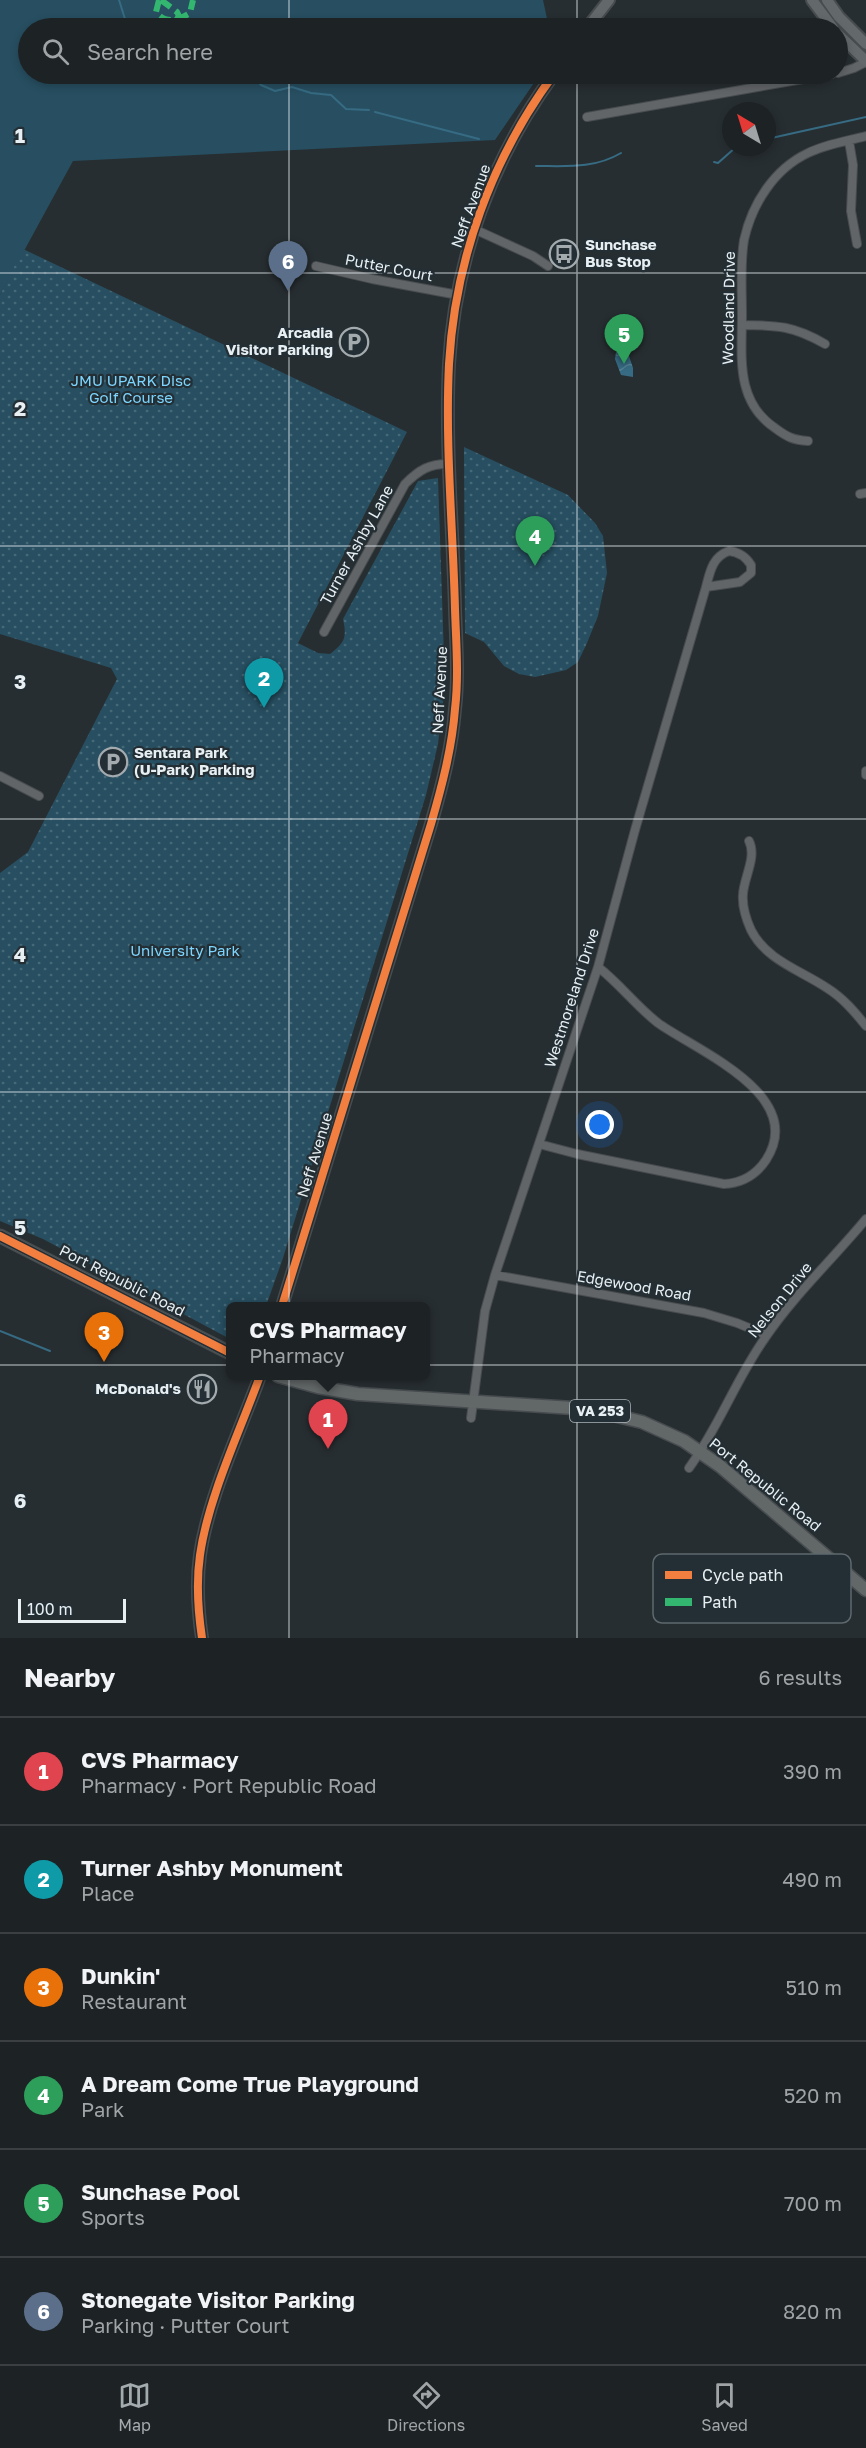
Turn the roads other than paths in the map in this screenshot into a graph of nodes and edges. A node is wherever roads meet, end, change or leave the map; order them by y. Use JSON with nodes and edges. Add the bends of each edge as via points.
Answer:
{"nodes":[{"id":1,"x":609,"y":0,"type":"edge"},
{"id":2,"x":812,"y":0,"type":"edge"},
{"id":3,"x":827,"y":0,"type":"edge"},
{"id":4,"x":595,"y":18,"type":"edge"},
{"id":5,"x":826,"y":18,"type":"edge"},
{"id":6,"x":840,"y":18,"type":"edge"},
{"id":7,"x":848,"y":26,"type":"edge"},
{"id":8,"x":848,"y":44,"type":"edge"},
{"id":9,"x":866,"y":44,"type":"edge"},
{"id":10,"x":866,"y":61,"type":"edge"},
{"id":11,"x":848,"y":70,"type":"edge"},
{"id":12,"x":547,"y":84,"type":"edge"},
{"id":13,"x":775,"y":84,"type":"edge"},
{"id":14,"x":587,"y":117,"type":"dead end"},
{"id":15,"x":866,"y":136,"type":"edge"},
{"id":16,"x":849,"y":141,"type":"junction"},
{"id":17,"x":474,"y":229,"type":"junction"},
{"id":18,"x":857,"y":244,"type":"dead end"},
{"id":19,"x":316,"y":266,"type":"dead end"},
{"id":20,"x":548,"y":266,"type":"dead end"},
{"id":21,"x":458,"y":295,"type":"junction"},
{"id":22,"x":742,"y":325,"type":"junction"},
{"id":23,"x":825,"y":344,"type":"dead end"},
{"id":24,"x":808,"y":441,"type":"dead end"},
{"id":25,"x":450,"y":464,"type":"junction"},
{"id":26,"x":706,"y":587,"type":"junction"},
{"id":27,"x":324,"y":632,"type":"dead end"},
{"id":28,"x":0,"y":776,"type":"edge"},
{"id":29,"x":39,"y":796,"type":"dead end"},
{"id":30,"x":749,"y":841,"type":"dead end"},
{"id":31,"x":598,"y":967,"type":"junction"},
{"id":32,"x":866,"y":1026,"type":"edge"},
{"id":33,"x":539,"y":1144,"type":"junction"},
{"id":34,"x":866,"y":1220,"type":"edge"},
{"id":35,"x":0,"y":1236,"type":"edge"},
{"id":36,"x":495,"y":1275,"type":"junction"},
{"id":37,"x":283,"y":1302,"type":"edge"},
{"id":38,"x":766,"y":1335,"type":"junction"},
{"id":39,"x":226,"y":1350,"type":"edge"},
{"id":40,"x":259,"y":1380,"type":"edge"},
{"id":41,"x":293,"y":1380,"type":"edge"},
{"id":42,"x":472,"y":1401,"type":"junction"},
{"id":43,"x":471,"y":1419,"type":"dead end"},
{"id":44,"x":701,"y":1452,"type":"junction"},
{"id":45,"x":689,"y":1468,"type":"dead end"},
{"id":46,"x":825,"y":1554,"type":"edge"},
{"id":47,"x":851,"y":1576,"type":"edge"},
{"id":48,"x":866,"y":1590,"type":"edge"},
{"id":49,"x":202,"y":1638,"type":"edge"}],
"edges":[{"from":1,"to":4,"type":"main road"},
{"from":2,"to":5,"type":"main road"},
{"from":3,"to":6,"type":"main road"},
{"from":7,"to":9,"type":"main road"},
{"from":8,"to":10,"type":"main road"},
{"from":10,"to":11,"type":"street"},
{"from":12,"to":17,"type":"main road","name":"Neff Avenue","via":[[504,156]]},
{"from":13,"to":14,"type":"street"},
{"from":15,"to":16,"type":"street","name":"Woodland Drive"},
{"from":16,"to":18,"type":"street","via":[[853,165],[851,211]]},
{"from":16,"to":22,"type":"street","name":"Woodland Drive","via":[[800,157],[780,173],[760,199],[743,247]]},
{"from":17,"to":20,"type":"street"},
{"from":17,"to":21,"type":"main road","name":"Neff Avenue"},
{"from":19,"to":21,"type":"street","name":"Putter Court"},
{"from":21,"to":25,"type":"main road","name":"Neff Avenue","via":[[449,365]]},
{"from":22,"to":23,"type":"street","via":[[785,326]]},
{"from":22,"to":24,"type":"street","name":"Woodland Drive","via":[[742,373],[754,408],[791,440]]},
{"from":25,"to":27,"type":"street","name":"Turner Ashby Lane","via":[[434,464],[417,471],[405,484]]},
{"from":25,"to":37,"type":"main road","name":"Neff Avenue","via":[[457,675],[446,770]]},
{"from":26,"to":26,"type":"street","name":"Westmoreland Drive","via":[[711,566],[725,552],[739,554],[752,565],[751,573],[742,581]]},
{"from":26,"to":31,"type":"street","name":"Westmoreland Drive"},
{"from":28,"to":29,"type":"street"},
{"from":30,"to":32,"type":"street","via":[[753,852],[743,902],[757,939],[777,959],[842,999]]},
{"from":31,"to":33,"type":"street","name":"Westmoreland Drive"},
{"from":31,"to":33,"type":"street","via":[[655,1020],[726,1065],[757,1092],[774,1123],[772,1145],[764,1163],[751,1176],[720,1184]]},
{"from":33,"to":36,"type":"street","name":"Westmoreland Drive"},
{"from":34,"to":38,"type":"street","name":"Nelson Drive"},
{"from":35,"to":39,"type":"main road","name":"Port Republic Road"},
{"from":36,"to":38,"type":"street","name":"Edgewood Road","via":[[704,1313]]},
{"from":36,"to":42,"type":"street","name":"Westmoreland Drive","via":[[485,1311]]},
{"from":38,"to":44,"type":"street","name":"Nelson Drive"},
{"from":40,"to":49,"type":"main road","via":[[203,1537],[197,1589]]},
{"from":41,"to":42,"type":"main road","name":"Port Republic Road","number":"VA 253","via":[[358,1394]]},
{"from":42,"to":43,"type":"street","name":"Westmoreland Drive"},
{"from":42,"to":44,"type":"main road","name":"Port Republic Road","number":"VA 253","via":[[609,1412],[655,1427]]},
{"from":44,"to":45,"type":"street","name":"Nelson Drive"},
{"from":44,"to":46,"type":"main road","name":"Port Republic Road","number":"VA 253"},
{"from":47,"to":48,"type":"main road","name":"Port Republic Road","number":"VA 253"}]}
